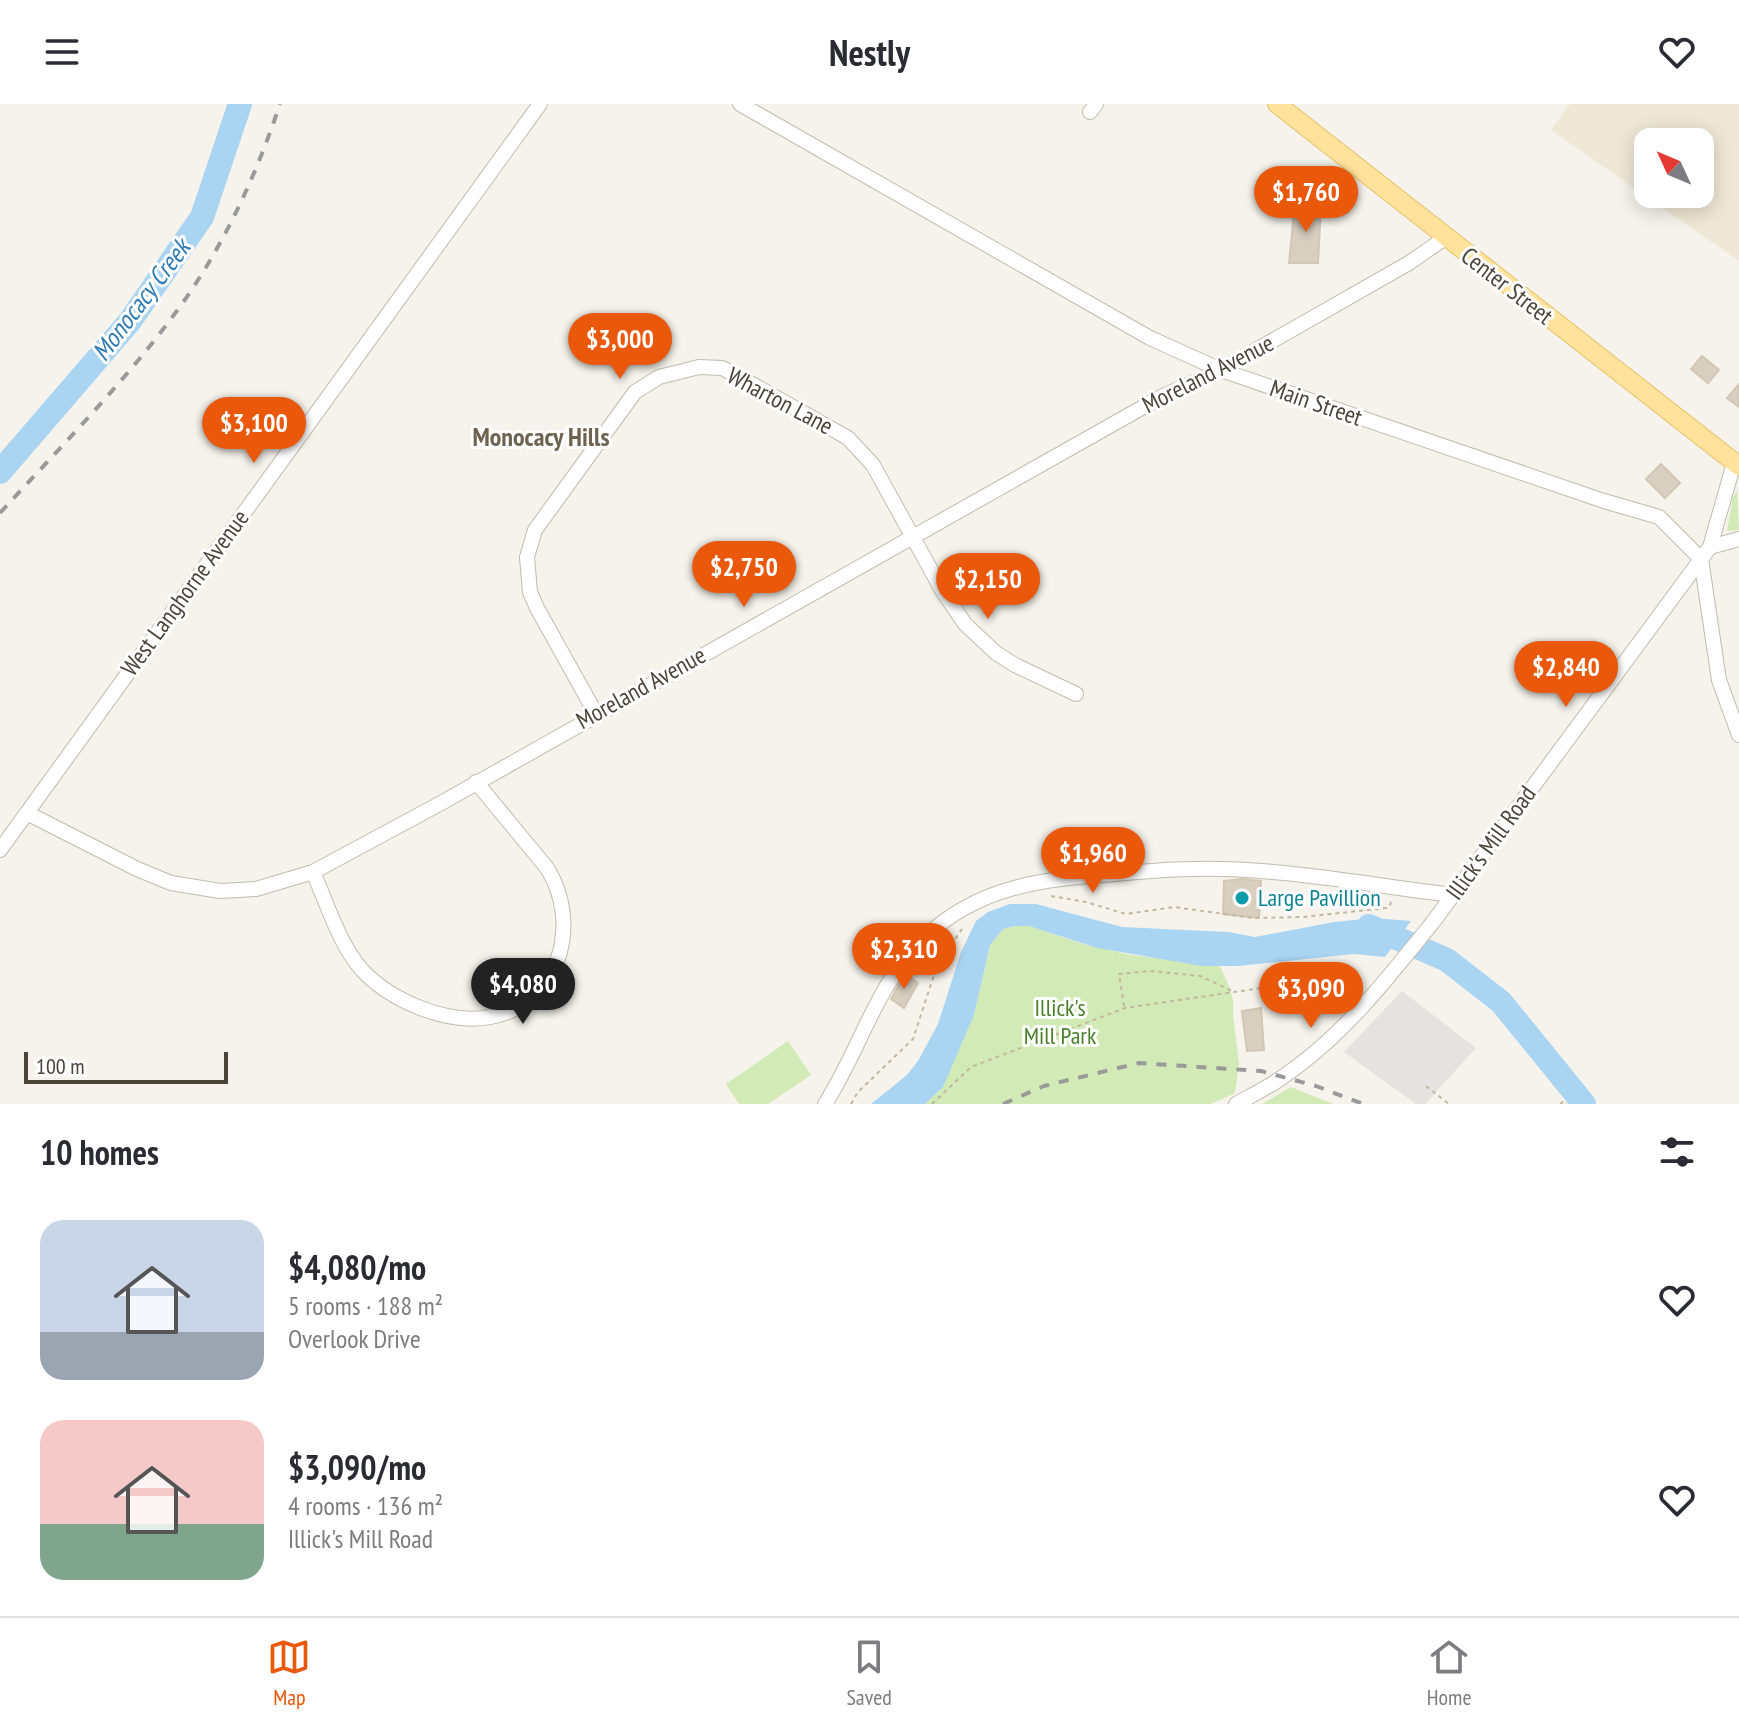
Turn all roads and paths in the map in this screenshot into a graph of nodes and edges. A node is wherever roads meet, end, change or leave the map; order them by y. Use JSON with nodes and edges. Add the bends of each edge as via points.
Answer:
{"nodes":[{"id":1,"x":540,"y":104,"type":"edge"},
{"id":2,"x":740,"y":104,"type":"edge"},
{"id":3,"x":1277,"y":104,"type":"edge"},
{"id":4,"x":1445,"y":238,"type":"junction"},
{"id":5,"x":1221,"y":370,"type":"junction"},
{"id":6,"x":1737,"y":464,"type":"edge"},
{"id":7,"x":911,"y":536,"type":"junction"},
{"id":8,"x":1739,"y":539,"type":"edge"},
{"id":9,"x":1706,"y":553,"type":"junction"},
{"id":10,"x":1076,"y":694,"type":"dead end"},
{"id":11,"x":596,"y":714,"type":"junction"},
{"id":12,"x":1739,"y":735,"type":"edge"},
{"id":13,"x":476,"y":782,"type":"junction"},
{"id":14,"x":27,"y":813,"type":"junction"},
{"id":15,"x":0,"y":850,"type":"edge"},
{"id":16,"x":313,"y":872,"type":"junction"},
{"id":17,"x":1046,"y":895,"type":"dead end"},
{"id":18,"x":1453,"y":895,"type":"junction"},
{"id":19,"x":1391,"y":898,"type":"dead end"},
{"id":20,"x":967,"y":921,"type":"dead end"},
{"id":21,"x":1362,"y":984,"type":"dead end"},
{"id":22,"x":1233,"y":992,"type":"junction"},
{"id":23,"x":1125,"y":1008,"type":"junction"},
{"id":24,"x":1426,"y":1086,"type":"dead end"},
{"id":25,"x":825,"y":1104,"type":"edge"},
{"id":26,"x":851,"y":1104,"type":"edge"},
{"id":27,"x":932,"y":1104,"type":"edge"},
{"id":28,"x":1236,"y":1104,"type":"edge"},
{"id":29,"x":1449,"y":1104,"type":"edge"}],
"edges":[{"from":1,"to":14,"type":"street","name":"West Langhorne Avenue"},
{"from":2,"to":5,"type":"street","name":"Main Street","via":[[1150,338]]},
{"from":3,"to":4,"type":"main road","name":"Center Street"},
{"from":4,"to":5,"type":"street","name":"Moreland Avenue"},
{"from":4,"to":6,"type":"main road","name":"Center Street"},
{"from":5,"to":7,"type":"street","name":"Moreland Avenue","via":[[1161,397]]},
{"from":5,"to":9,"type":"street","name":"Main Street","via":[[1659,517]]},
{"from":6,"to":9,"type":"street","name":"Illick's Mill Road"},
{"from":7,"to":10,"type":"street","name":"Wharton Lane","via":[[949,601],[979,639],[1015,665]]},
{"from":7,"to":11,"type":"street","name":"Moreland Avenue"},
{"from":7,"to":11,"type":"street","name":"Wharton Lane","via":[[873,465],[834,429],[722,368],[699,367],[659,377],[635,392],[543,515],[527,557],[537,608]]},
{"from":8,"to":9,"type":"street"},
{"from":9,"to":12,"type":"street","via":[[1719,680]]},
{"from":9,"to":18,"type":"street","name":"Illick's Mill Road"},
{"from":11,"to":13,"type":"street","name":"Moreland Avenue"},
{"from":13,"to":16,"type":"street","name":"Moreland Avenue"},
{"from":13,"to":16,"type":"street","via":[[547,868],[563,905],[559,958],[548,980],[523,1004],[492,1017],[464,1018],[432,1011],[388,991],[351,953]]},
{"from":14,"to":15,"type":"street","name":"West Langhorne Avenue"},
{"from":14,"to":16,"type":"street","name":"Moreland Avenue","via":[[171,883],[220,891],[256,889]]},
{"from":17,"to":19,"type":"path","via":[[1126,914],[1174,907],[1253,918],[1386,908]]},
{"from":18,"to":25,"type":"street","via":[[1298,874],[1194,869],[1054,880],[987,895],[955,912],[909,955]]},
{"from":18,"to":28,"type":"street","name":"Illick's Mill Road","via":[[1344,1027],[1284,1077]]},
{"from":20,"to":26,"type":"path","via":[[937,966],[913,1039]]},
{"from":21,"to":22,"type":"path","via":[[1350,975]]},
{"from":22,"to":23,"type":"path"},
{"from":22,"to":23,"type":"path","via":[[1200,976],[1119,974]]},
{"from":23,"to":27,"type":"path","via":[[971,1067]]},
{"from":24,"to":29,"type":"path"}]}
